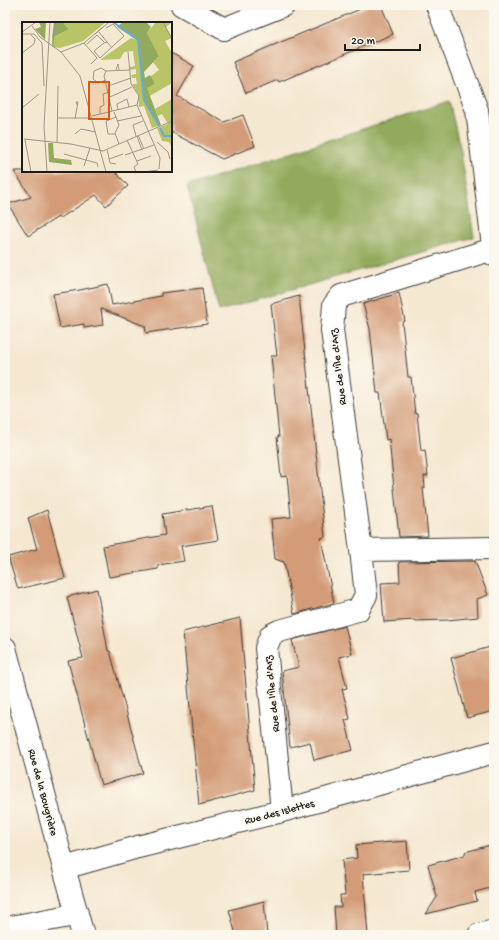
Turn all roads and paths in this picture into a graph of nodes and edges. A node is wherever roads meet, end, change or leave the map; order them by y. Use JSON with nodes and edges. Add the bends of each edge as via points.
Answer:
{"nodes":[{"id":1,"x":182,"y":5,"type":"edge"},
{"id":2,"x":284,"y":5,"type":"edge"},
{"id":3,"x":437,"y":5,"type":"edge"},
{"id":4,"x":485,"y":106,"type":"edge"},
{"id":5,"x":494,"y":252,"type":"edge"},
{"id":6,"x":494,"y":548,"type":"edge"},
{"id":7,"x":361,"y":550,"type":"junction"},
{"id":8,"x":5,"y":648,"type":"edge"},
{"id":9,"x":494,"y":752,"type":"edge"},
{"id":10,"x":282,"y":811,"type":"junction"},
{"id":11,"x":64,"y":868,"type":"junction"},
{"id":12,"x":77,"y":913,"type":"junction"},
{"id":13,"x":5,"y":928,"type":"edge"},
{"id":14,"x":494,"y":931,"type":"edge"},
{"id":15,"x":83,"y":935,"type":"edge"},
{"id":16,"x":479,"y":935,"type":"edge"}],
"edges":[{"from":1,"to":2,"type":"street","via":[[224,29]]},
{"from":3,"to":4,"type":"street"},
{"from":4,"to":5,"type":"street"},
{"from":5,"to":7,"type":"street","name":"Rue de l'Île d'Arz","via":[[341,296],[334,305],[332,330]]},
{"from":6,"to":7,"type":"street"},
{"from":7,"to":10,"type":"street","name":"Rue de l'Île d'Arz","via":[[366,595],[358,610],[279,631],[271,635],[266,648]]},
{"from":8,"to":11,"type":"street","name":"Rue de la Bougrière"},
{"from":9,"to":10,"type":"street","name":"Rue des Islettes"},
{"from":10,"to":11,"type":"street","name":"Rue des Islettes"},
{"from":11,"to":12,"type":"street","name":"Rue de la Bougrière"},
{"from":12,"to":13,"type":"street"},
{"from":12,"to":15,"type":"street","name":"Rue de la Bougrière"},
{"from":14,"to":16,"type":"street"}]}
